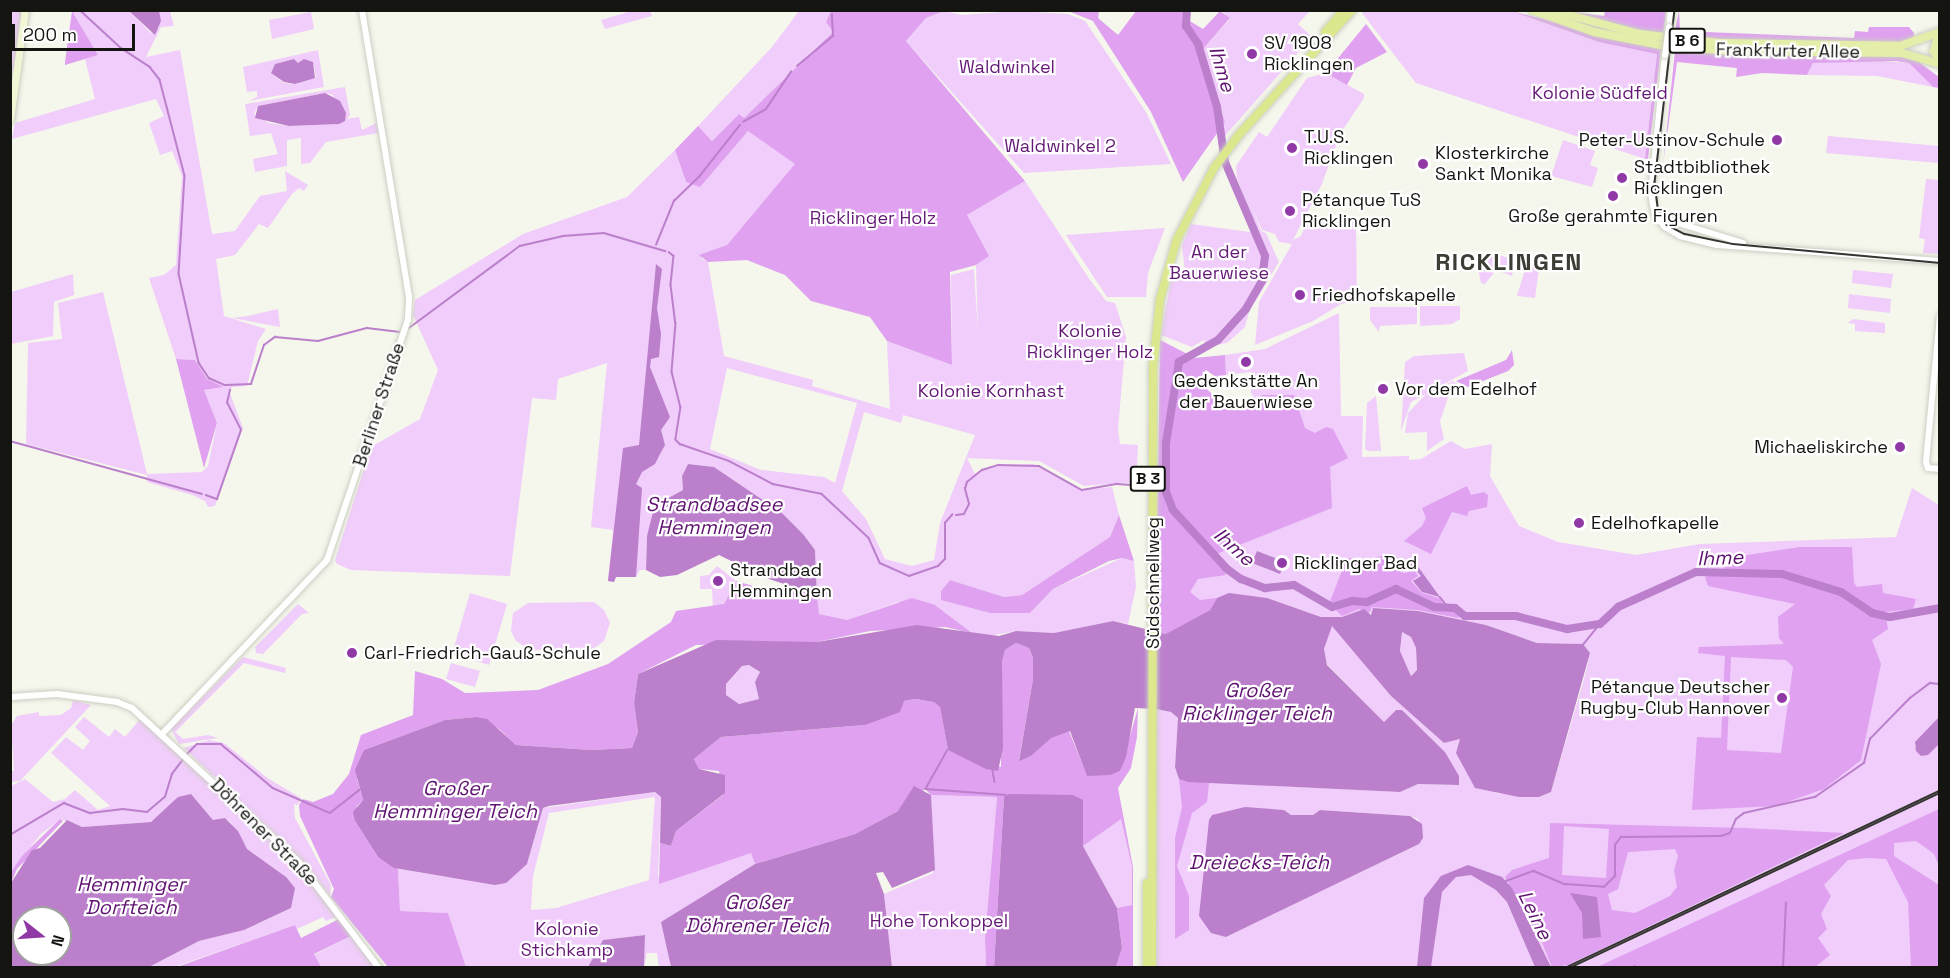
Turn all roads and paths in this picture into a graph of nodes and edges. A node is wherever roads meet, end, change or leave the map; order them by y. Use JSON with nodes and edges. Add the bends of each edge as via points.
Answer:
{"nodes":[{"id":1,"x":25,"y":10,"type":"edge"},
{"id":2,"x":362,"y":10,"type":"edge"},
{"id":3,"x":1532,"y":10,"type":"edge"},
{"id":4,"x":1551,"y":10,"type":"edge"},
{"id":5,"x":1671,"y":10,"type":"edge"},
{"id":6,"x":1346,"y":13,"type":"edge"},
{"id":7,"x":1940,"y":32,"type":"edge"},
{"id":8,"x":1940,"y":63,"type":"edge"},
{"id":9,"x":10,"y":119,"type":"edge"},
{"id":10,"x":1655,"y":214,"type":"junction"},
{"id":11,"x":1750,"y":245,"type":"junction"},
{"id":12,"x":1940,"y":261,"type":"edge"},
{"id":13,"x":1940,"y":316,"type":"edge"},
{"id":14,"x":1940,"y":469,"type":"edge"},
{"id":15,"x":10,"y":697,"type":"edge"},
{"id":16,"x":162,"y":734,"type":"junction"},
{"id":17,"x":1150,"y":737,"type":"junction"},
{"id":18,"x":379,"y":968,"type":"edge"},
{"id":19,"x":1147,"y":968,"type":"edge"},
{"id":20,"x":1152,"y":968,"type":"edge"}],
"edges":[{"from":1,"to":9,"type":"main road"},
{"from":2,"to":16,"type":"street","name":"Berliner Straße","via":[[410,297],[408,319],[327,560]]},
{"from":3,"to":8,"type":"main road","name":"Frankfurter Allee","number":"B 6","via":[[1594,32],[1661,45],[1731,51],[1902,53]]},
{"from":4,"to":7,"type":"main road","name":"Frankfurter Allee","number":"B 6","via":[[1639,34],[1718,43],[1900,46]]},
{"from":5,"to":10,"type":"street","bridge":true,"via":[[1650,193]]},
{"from":6,"to":17,"type":"highway","name":"Südschnellweg","number":"B 3","via":[[1220,155],[1177,239],[1151,350]]},
{"from":7,"to":8,"type":"main road","number":"B 6","via":[[1934,46]]},
{"from":10,"to":11,"type":"street"},
{"from":10,"to":11,"type":"street","via":[[1660,224],[1680,236],[1717,245]]},
{"from":11,"to":12,"type":"street"},
{"from":13,"to":14,"type":"street","via":[[1926,462],[1928,468]]},
{"from":15,"to":16,"type":"street","name":"Döhrener Straße","via":[[45,693],[117,702],[132,708]]},
{"from":16,"to":18,"type":"street","name":"Döhrener Straße","via":[[297,860]]},
{"from":17,"to":19,"type":"highway","name":"Südschnellweg","number":"B 3"},
{"from":17,"to":20,"type":"highway","name":"Südschnellweg","number":"B 3"}]}
